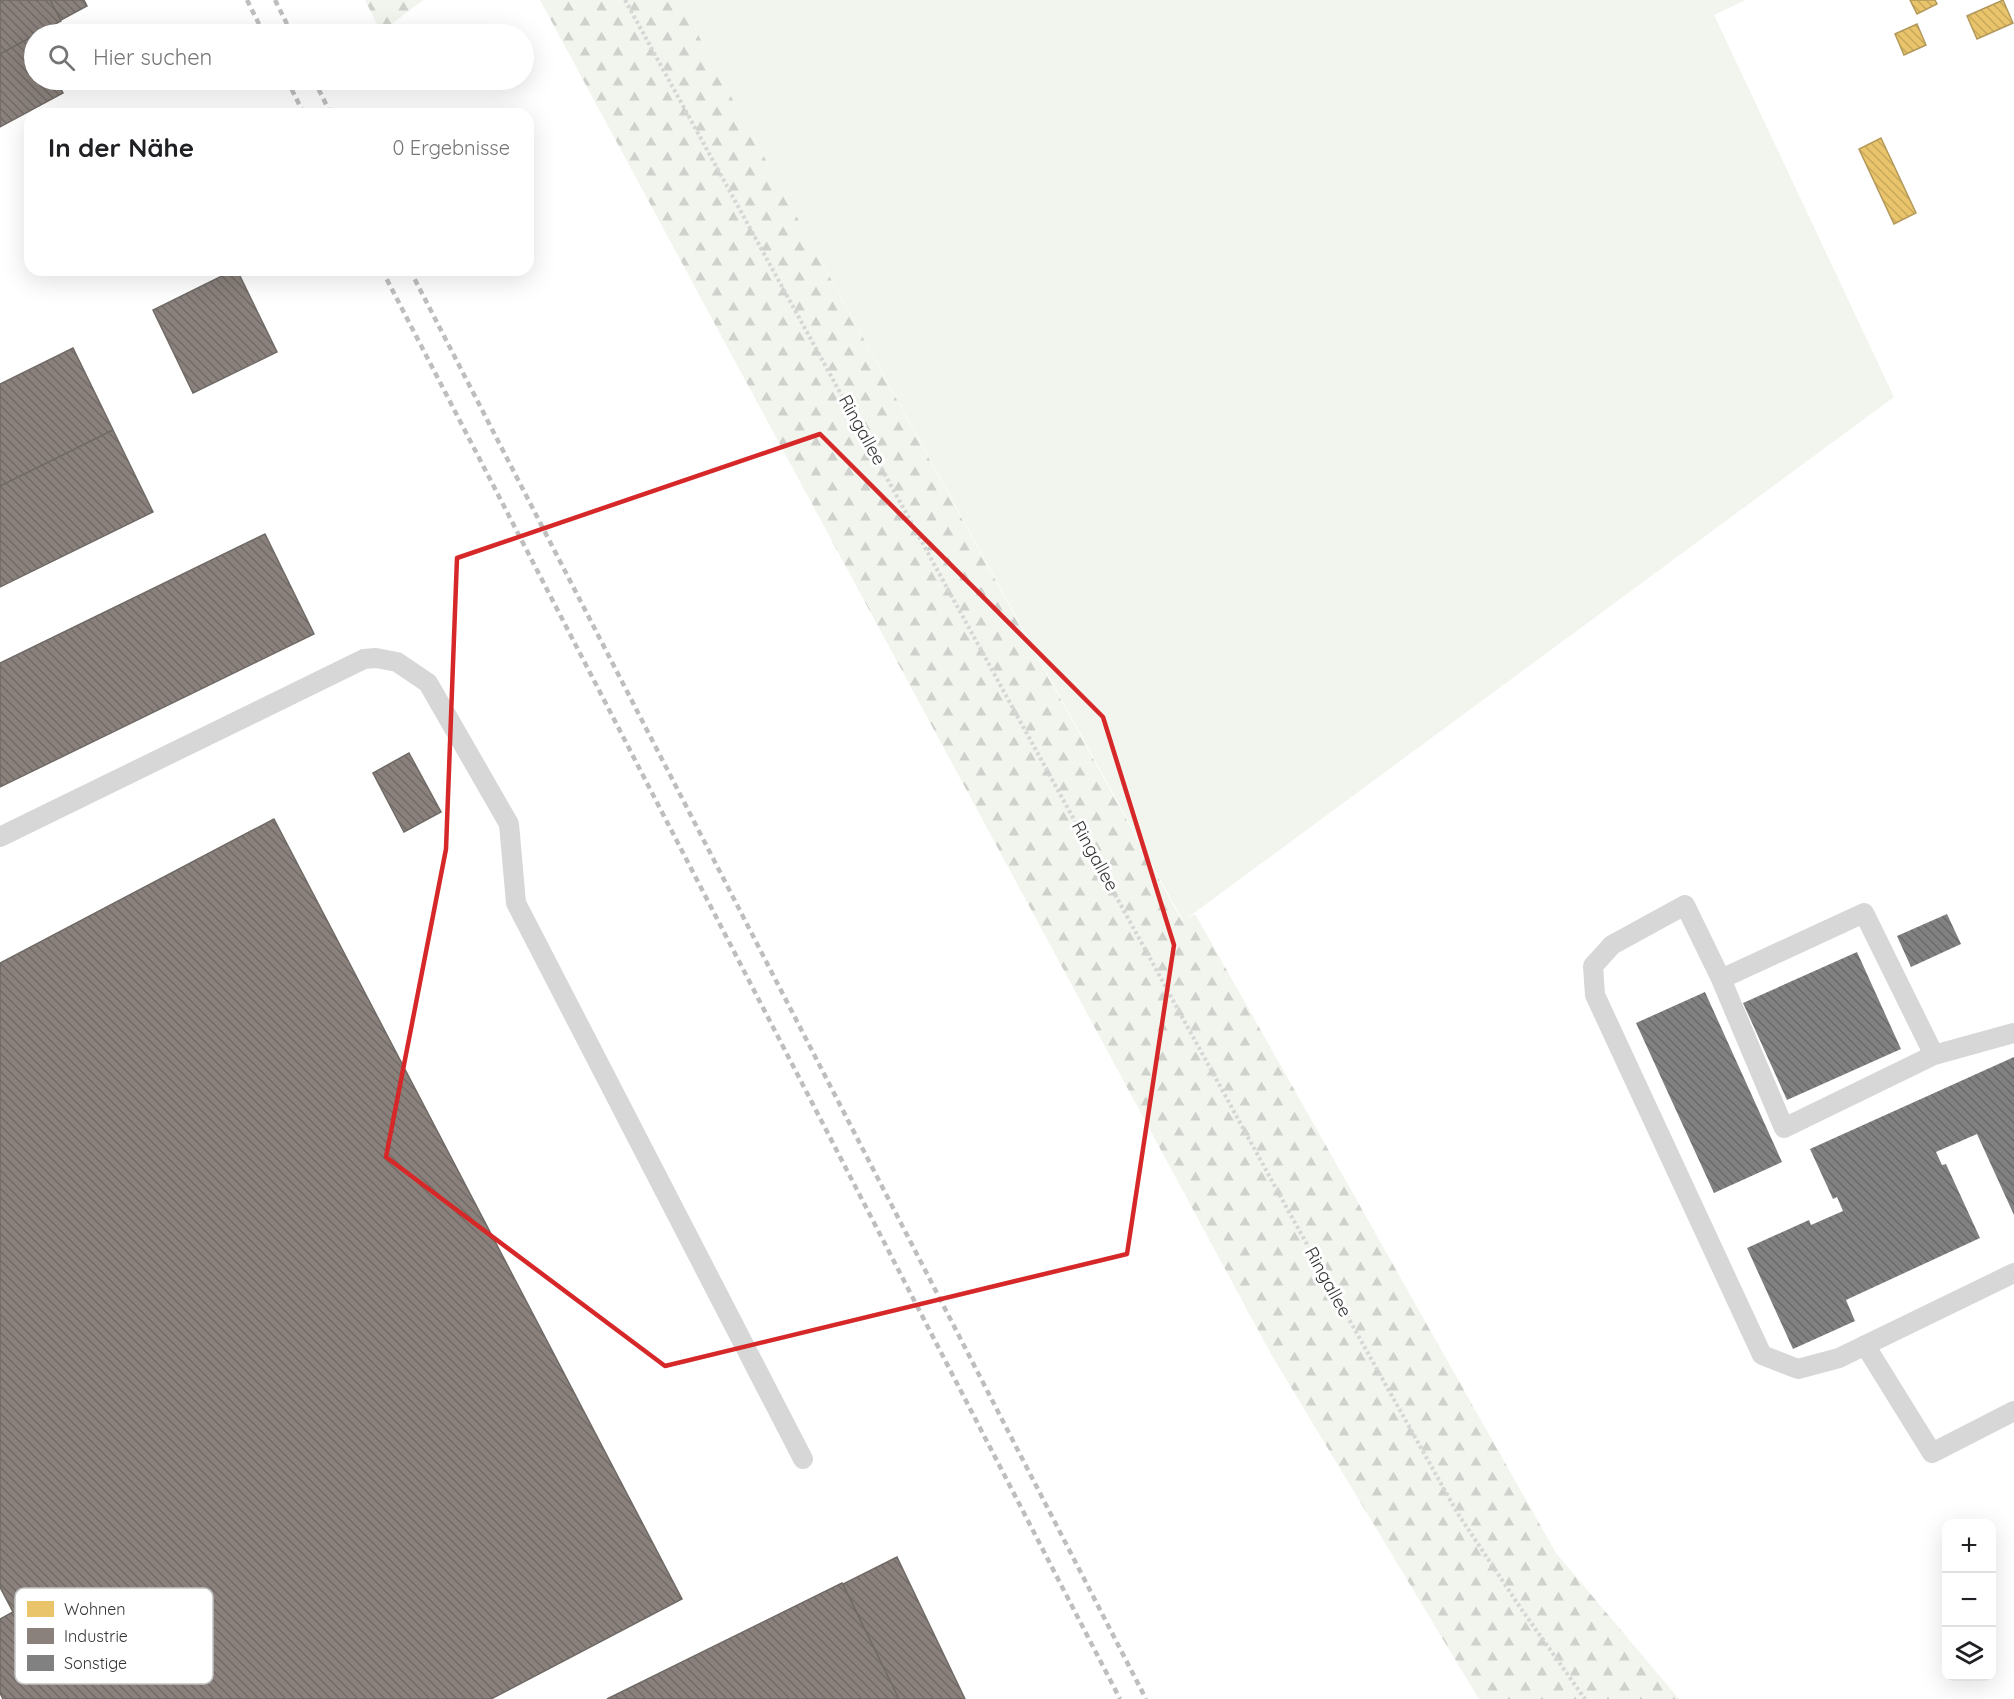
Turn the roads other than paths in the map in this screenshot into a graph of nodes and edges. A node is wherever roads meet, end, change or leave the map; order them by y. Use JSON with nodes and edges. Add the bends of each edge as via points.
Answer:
{"nodes":[{"id":1,"x":0,"y":837,"type":"edge"},
{"id":2,"x":1721,"y":979,"type":"junction"},
{"id":3,"x":2014,"y":1033,"type":"edge"},
{"id":4,"x":1934,"y":1055,"type":"junction"},
{"id":5,"x":2014,"y":1273,"type":"edge"},
{"id":6,"x":1865,"y":1345,"type":"junction"},
{"id":7,"x":2014,"y":1411,"type":"edge"},
{"id":8,"x":803,"y":1459,"type":"dead end"}],
"edges":[{"from":1,"to":8,"type":"lane","via":[[364,659],[397,662],[428,683],[509,824],[516,903]]},
{"from":2,"to":4,"type":"lane","via":[[1864,913]]},
{"from":2,"to":4,"type":"lane","via":[[1784,1128]]},
{"from":2,"to":6,"type":"lane","via":[[1684,905],[1612,945],[1593,966],[1595,995],[1762,1355],[1798,1369],[1839,1358]]},
{"from":3,"to":4,"type":"lane"},
{"from":5,"to":6,"type":"lane"},
{"from":6,"to":7,"type":"lane","via":[[1932,1453]]}]}
